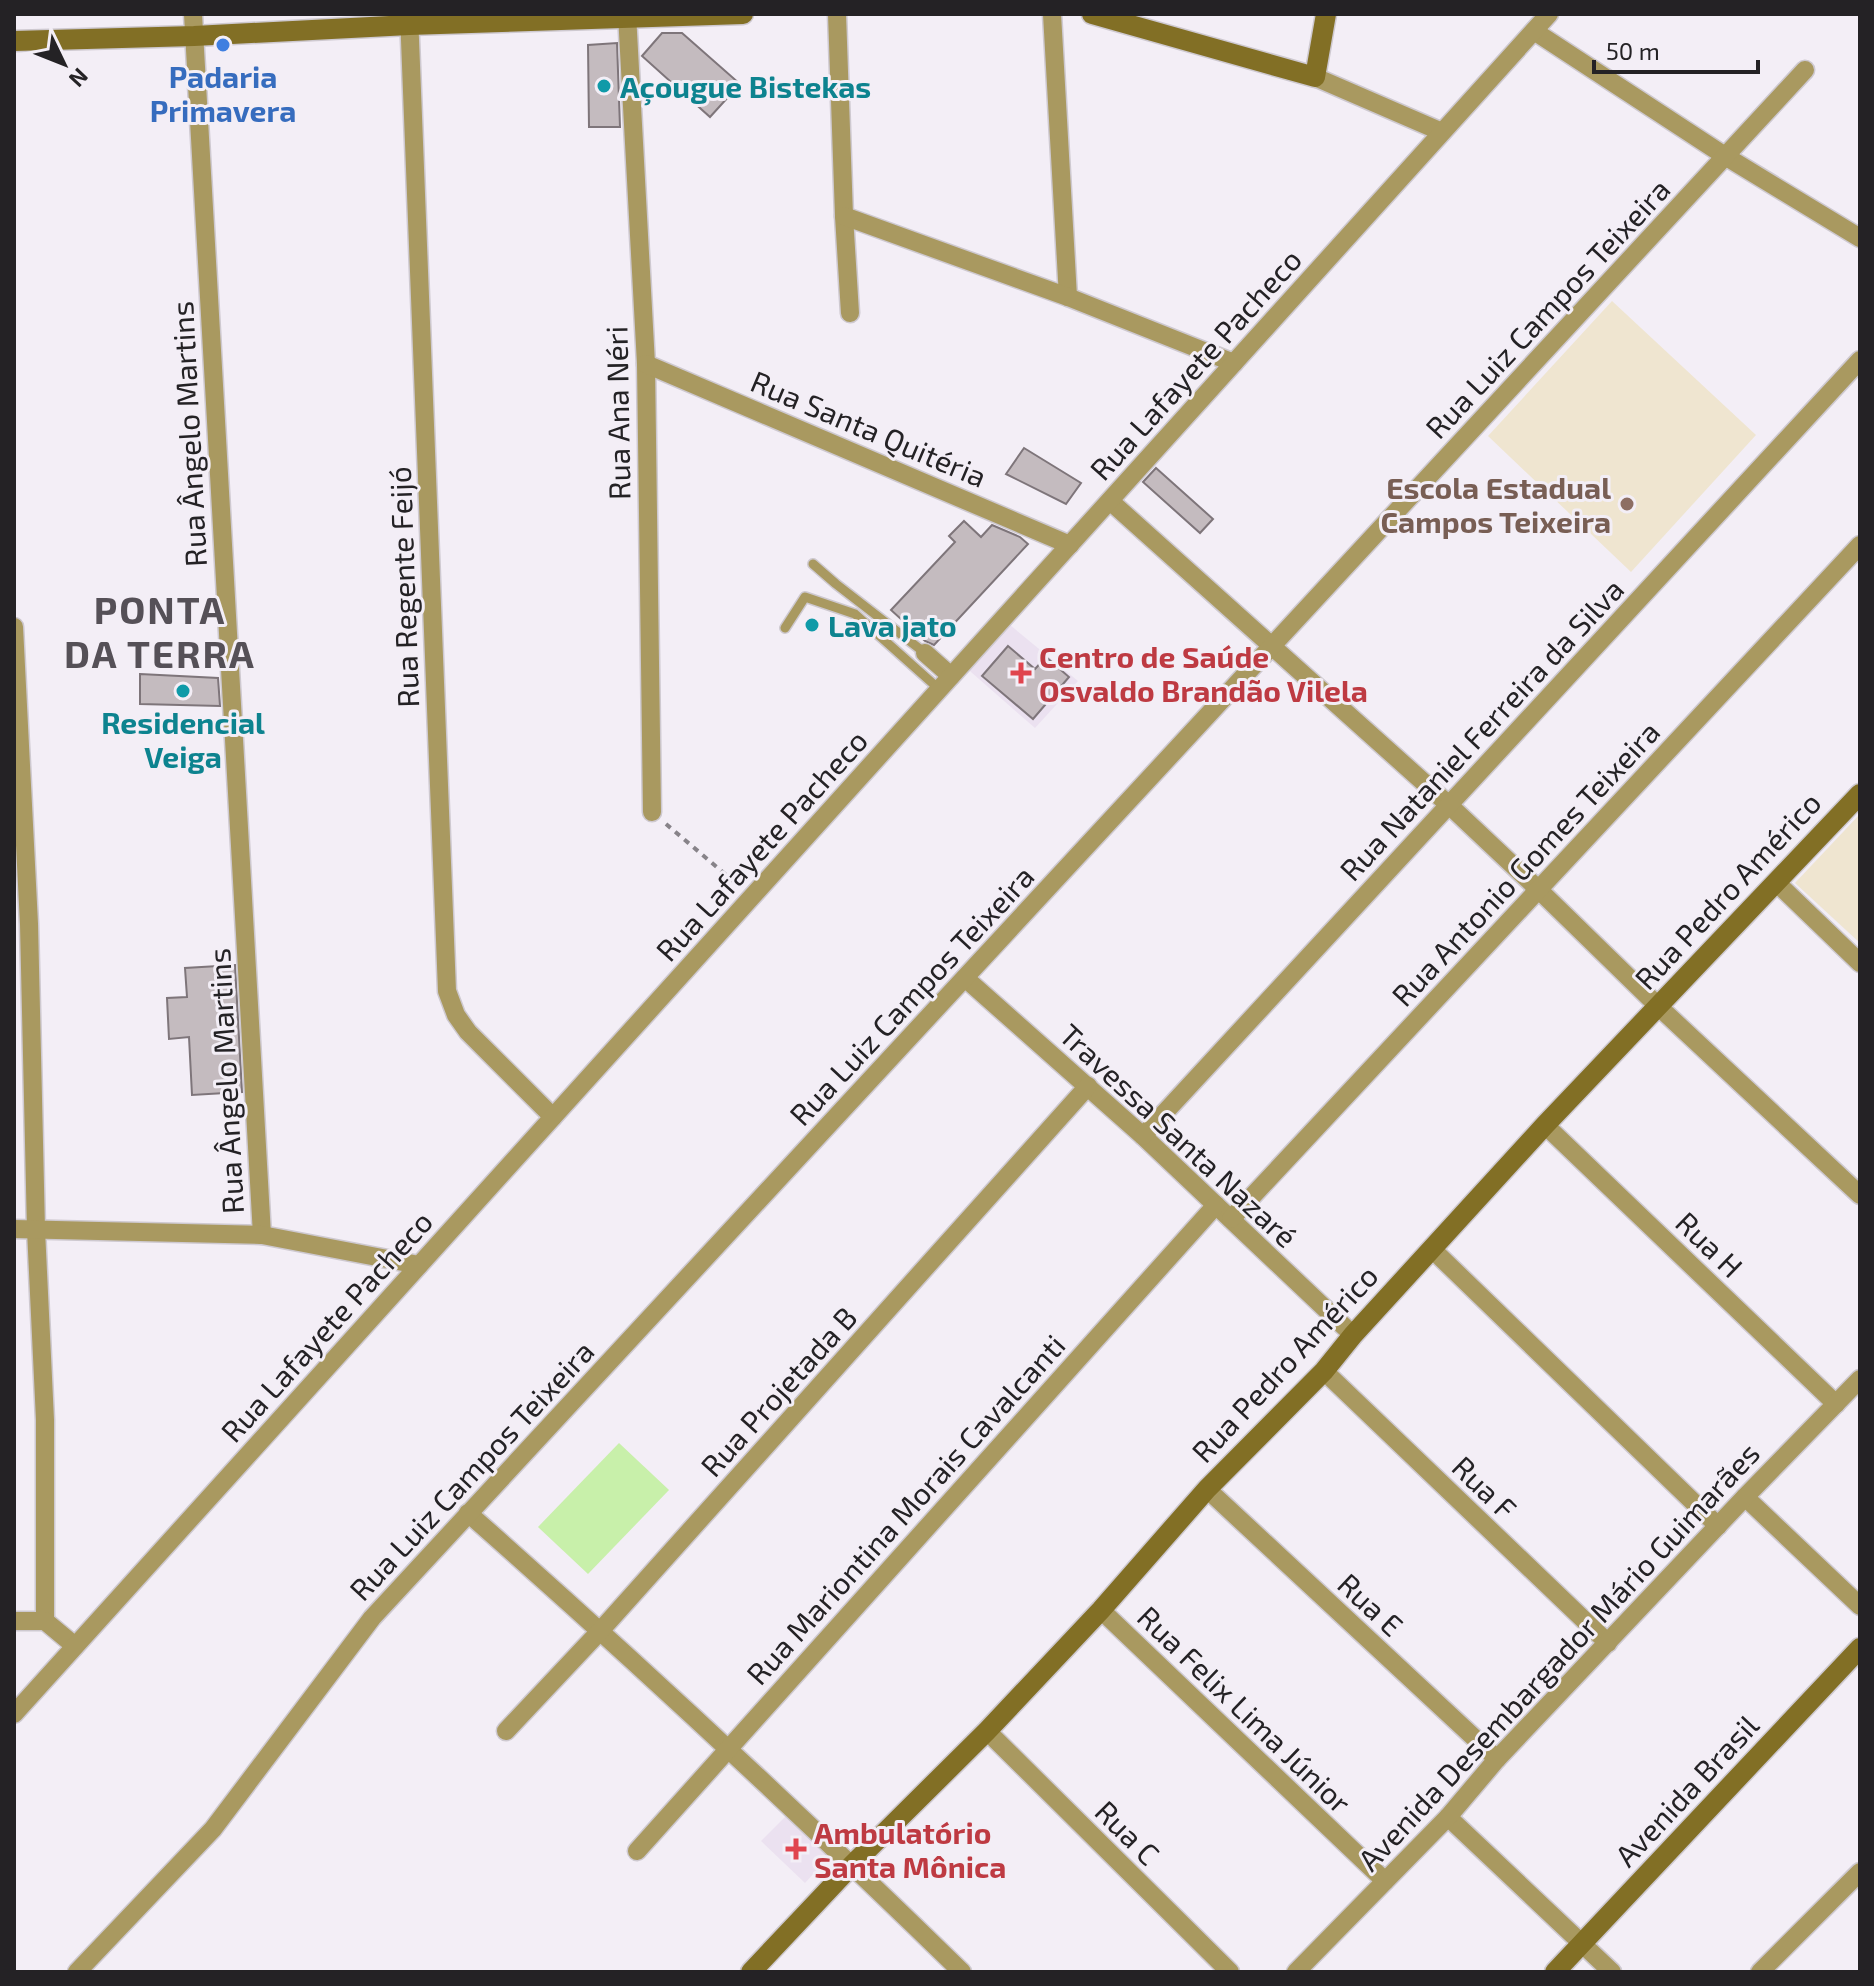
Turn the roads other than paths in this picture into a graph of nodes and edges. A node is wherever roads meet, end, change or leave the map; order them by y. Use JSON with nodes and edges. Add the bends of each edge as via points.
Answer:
{"nodes":[{"id":1,"x":193,"y":14,"type":"edge"},
{"id":2,"x":743,"y":14,"type":"edge"},
{"id":3,"x":837,"y":14,"type":"edge"},
{"id":4,"x":1052,"y":14,"type":"edge"},
{"id":5,"x":1092,"y":14,"type":"edge"},
{"id":6,"x":1326,"y":14,"type":"edge"},
{"id":7,"x":1549,"y":14,"type":"edge"},
{"id":8,"x":627,"y":16,"type":"edge"},
{"id":9,"x":409,"y":20,"type":"edge"},
{"id":10,"x":1534,"y":31,"type":"junction"},
{"id":11,"x":194,"y":36,"type":"junction"},
{"id":12,"x":14,"y":41,"type":"edge"},
{"id":13,"x":1805,"y":70,"type":"dead end"},
{"id":14,"x":1315,"y":77,"type":"junction"},
{"id":15,"x":1442,"y":132,"type":"junction"},
{"id":16,"x":1725,"y":156,"type":"junction"},
{"id":17,"x":844,"y":216,"type":"junction"},
{"id":18,"x":1860,"y":238,"type":"edge"},
{"id":19,"x":1068,"y":297,"type":"junction"},
{"id":20,"x":850,"y":313,"type":"dead end"},
{"id":21,"x":1860,"y":360,"type":"edge"},
{"id":22,"x":1234,"y":363,"type":"junction"},
{"id":23,"x":646,"y":364,"type":"junction"},
{"id":24,"x":1110,"y":501,"type":"junction"},
{"id":25,"x":1070,"y":545,"type":"junction"},
{"id":26,"x":1860,"y":545,"type":"edge"},
{"id":27,"x":813,"y":564,"type":"dead end"},
{"id":28,"x":14,"y":627,"type":"edge"},
{"id":29,"x":785,"y":628,"type":"dead end"},
{"id":30,"x":1272,"y":647,"type":"junction"},
{"id":31,"x":925,"y":653,"type":"joint"},
{"id":32,"x":945,"y":683,"type":"junction"},
{"id":33,"x":1860,"y":794,"type":"edge"},
{"id":34,"x":1449,"y":805,"type":"junction"},
{"id":35,"x":652,"y":812,"type":"road end"},
{"id":36,"x":1777,"y":883,"type":"junction"},
{"id":37,"x":1539,"y":890,"type":"junction"},
{"id":38,"x":1860,"y":963,"type":"edge"},
{"id":39,"x":965,"y":978,"type":"junction"},
{"id":40,"x":1659,"y":1007,"type":"junction"},
{"id":41,"x":1088,"y":1086,"type":"junction"},
{"id":42,"x":553,"y":1117,"type":"junction"},
{"id":43,"x":1545,"y":1125,"type":"junction"},
{"id":44,"x":1143,"y":1136,"type":"junction"},
{"id":45,"x":1860,"y":1195,"type":"edge"},
{"id":46,"x":1216,"y":1205,"type":"junction"},
{"id":47,"x":1231,"y":1219,"type":"junction"},
{"id":48,"x":14,"y":1229,"type":"edge"},
{"id":49,"x":36,"y":1230,"type":"junction"},
{"id":50,"x":262,"y":1235,"type":"junction"},
{"id":51,"x":1432,"y":1249,"type":"junction"},
{"id":52,"x":419,"y":1265,"type":"junction"},
{"id":53,"x":1353,"y":1335,"type":"junction"},
{"id":54,"x":1324,"y":1371,"type":"junction"},
{"id":55,"x":1860,"y":1379,"type":"edge"},
{"id":56,"x":1836,"y":1404,"type":"junction"},
{"id":57,"x":1207,"y":1489,"type":"junction"},
{"id":58,"x":1745,"y":1497,"type":"junction"},
{"id":59,"x":468,"y":1513,"type":"junction"},
{"id":60,"x":1718,"y":1526,"type":"junction"},
{"id":61,"x":1860,"y":1606,"type":"edge"},
{"id":62,"x":1101,"y":1610,"type":"junction"},
{"id":63,"x":14,"y":1621,"type":"edge"},
{"id":64,"x":45,"y":1621,"type":"junction"},
{"id":65,"x":601,"y":1630,"type":"junction"},
{"id":66,"x":1608,"y":1643,"type":"junction"},
{"id":67,"x":75,"y":1646,"type":"junction"},
{"id":68,"x":1860,"y":1648,"type":"edge"},
{"id":69,"x":14,"y":1714,"type":"edge"},
{"id":70,"x":506,"y":1731,"type":"dead end"},
{"id":71,"x":987,"y":1731,"type":"junction"},
{"id":72,"x":728,"y":1748,"type":"junction"},
{"id":73,"x":1497,"y":1759,"type":"junction"},
{"id":74,"x":1448,"y":1817,"type":"junction"},
{"id":75,"x":637,"y":1851,"type":"dead end"},
{"id":76,"x":852,"y":1865,"type":"junction"},
{"id":77,"x":1860,"y":1872,"type":"edge"},
{"id":78,"x":1385,"y":1881,"type":"junction"},
{"id":79,"x":1581,"y":1945,"type":"junction"},
{"id":80,"x":752,"y":1971,"type":"edge"},
{"id":81,"x":77,"y":1972,"type":"edge"},
{"id":82,"x":962,"y":1972,"type":"edge"},
{"id":83,"x":1230,"y":1972,"type":"edge"},
{"id":84,"x":1296,"y":1972,"type":"edge"},
{"id":85,"x":1555,"y":1972,"type":"edge"},
{"id":86,"x":1612,"y":1972,"type":"edge"},
{"id":87,"x":1760,"y":1972,"type":"edge"}],
"edges":[{"from":1,"to":11,"type":"street","name":"Rua Ângelo Martins"},
{"from":2,"to":8,"type":"street"},
{"from":3,"to":17,"type":"street"},
{"from":4,"to":19,"type":"street"},
{"from":5,"to":14,"type":"street"},
{"from":6,"to":14,"type":"street"},
{"from":7,"to":10,"type":"street","name":"Rua Lafayete Pacheco"},
{"from":8,"to":9,"type":"street"},
{"from":8,"to":23,"type":"street","name":"Rua Ana Néri"},
{"from":9,"to":11,"type":"street"},
{"from":9,"to":42,"type":"street","name":"Rua Regente Feijó","via":[[447,991],[468,1032]]},
{"from":10,"to":15,"type":"street","name":"Rua Lafayete Pacheco"},
{"from":10,"to":16,"type":"street"},
{"from":11,"to":12,"type":"street"},
{"from":11,"to":50,"type":"street","name":"Rua Ângelo Martins"},
{"from":13,"to":16,"type":"street","name":"Rua Luiz Campos Teixeira"},
{"from":14,"to":15,"type":"street"},
{"from":15,"to":22,"type":"street","name":"Rua Lafayete Pacheco"},
{"from":16,"to":18,"type":"street"},
{"from":16,"to":30,"type":"street","name":"Rua Luiz Campos Teixeira"},
{"from":17,"to":19,"type":"street"},
{"from":17,"to":20,"type":"street"},
{"from":19,"to":22,"type":"street"},
{"from":21,"to":34,"type":"street","name":"Rua Nataniel Ferreira da Silva"},
{"from":22,"to":24,"type":"street","name":"Rua Lafayete Pacheco"},
{"from":23,"to":25,"type":"street","name":"Rua Santa Quitéria"},
{"from":23,"to":35,"type":"street","name":"Rua Ana Néri"},
{"from":24,"to":25,"type":"street","name":"Rua Lafayete Pacheco"},
{"from":24,"to":30,"type":"street"},
{"from":25,"to":32,"type":"street","name":"Rua Lafayete Pacheco"},
{"from":26,"to":37,"type":"street","name":"Rua Antonio Gomes Teixeira"},
{"from":27,"to":31,"type":"lane"},
{"from":28,"to":49,"type":"street","via":[[29,924]]},
{"from":29,"to":32,"type":"lane","via":[[805,597],[855,614]]},
{"from":30,"to":34,"type":"street"},
{"from":30,"to":39,"type":"street","name":"Rua Luiz Campos Teixeira"},
{"from":31,"to":32,"type":"street"},
{"from":32,"to":42,"type":"street","name":"Rua Lafayete Pacheco"},
{"from":33,"to":36,"type":"street","name":"Rua Pedro Américo"},
{"from":34,"to":37,"type":"street"},
{"from":34,"to":44,"type":"street","name":"Rua Nataniel Ferreira da Silva"},
{"from":36,"to":38,"type":"street"},
{"from":36,"to":40,"type":"street","name":"Rua Pedro Américo"},
{"from":37,"to":40,"type":"street"},
{"from":37,"to":47,"type":"street","name":"Rua Antonio Gomes Teixeira"},
{"from":39,"to":41,"type":"street","name":"Travessa Santa Nazaré"},
{"from":39,"to":59,"type":"street","name":"Rua Luiz Campos Teixeira"},
{"from":40,"to":43,"type":"street","name":"Rua Pedro Américo"},
{"from":40,"to":45,"type":"street"},
{"from":41,"to":44,"type":"street","name":"Travessa Santa Nazaré"},
{"from":41,"to":65,"type":"street","name":"Rua Projetada B"},
{"from":42,"to":52,"type":"street","name":"Rua Lafayete Pacheco"},
{"from":43,"to":51,"type":"street","name":"Rua Pedro Américo"},
{"from":43,"to":56,"type":"street","name":"Rua H"},
{"from":44,"to":46,"type":"street","name":"Travessa Santa Nazaré"},
{"from":46,"to":47,"type":"street","name":"Travessa Santa Nazaré"},
{"from":46,"to":72,"type":"street","name":"Rua Mariontina Morais Cavalcanti"},
{"from":47,"to":53,"type":"street","name":"Travessa Santa Nazaré"},
{"from":48,"to":49,"type":"street"},
{"from":49,"to":50,"type":"street"},
{"from":49,"to":64,"type":"street","via":[[45,1420]]},
{"from":50,"to":52,"type":"street"},
{"from":51,"to":53,"type":"street","name":"Rua Pedro Américo"},
{"from":51,"to":60,"type":"street"},
{"from":52,"to":67,"type":"street","name":"Rua Lafayete Pacheco"},
{"from":53,"to":54,"type":"street","name":"Rua Pedro Américo"},
{"from":54,"to":57,"type":"street","name":"Rua Pedro Américo"},
{"from":54,"to":66,"type":"street","name":"Rua F"},
{"from":55,"to":56,"type":"street","name":"Avenida Desembargador Mário Guimarães"},
{"from":56,"to":58,"type":"street","name":"Avenida Desembargador Mário Guimarães"},
{"from":57,"to":62,"type":"street","name":"Rua Pedro Américo"},
{"from":57,"to":73,"type":"street","name":"Rua E"},
{"from":58,"to":60,"type":"street","name":"Avenida Desembargador Mário Guimarães"},
{"from":58,"to":61,"type":"street"},
{"from":59,"to":65,"type":"street"},
{"from":59,"to":81,"type":"street","name":"Rua Luiz Campos Teixeira","via":[[372,1618],[213,1829]]},
{"from":60,"to":66,"type":"street","name":"Avenida Desembargador Mário Guimarães"},
{"from":62,"to":71,"type":"street","name":"Rua Pedro Américo"},
{"from":62,"to":78,"type":"street","name":"Rua Felix Lima Júnior"},
{"from":63,"to":64,"type":"street"},
{"from":64,"to":67,"type":"street"},
{"from":65,"to":70,"type":"street","name":"Rua Projetada B"},
{"from":65,"to":72,"type":"street"},
{"from":66,"to":73,"type":"street","name":"Avenida Desembargador Mário Guimarães"},
{"from":67,"to":69,"type":"street","name":"Rua Lafayete Pacheco"},
{"from":68,"to":79,"type":"street","name":"Avenida Brasil"},
{"from":71,"to":76,"type":"street","name":"Rua Pedro Américo"},
{"from":71,"to":83,"type":"street","name":"Rua C"},
{"from":72,"to":75,"type":"street","name":"Rua Mariontina Morais Cavalcanti"},
{"from":72,"to":76,"type":"street"},
{"from":73,"to":74,"type":"street","name":"Avenida Desembargador Mário Guimarães"},
{"from":74,"to":78,"type":"street","name":"Avenida Desembargador Mário Guimarães"},
{"from":74,"to":79,"type":"street"},
{"from":76,"to":80,"type":"street","name":"Rua Pedro Américo"},
{"from":76,"to":82,"type":"street"},
{"from":77,"to":87,"type":"street"},
{"from":78,"to":84,"type":"street","name":"Avenida Desembargador Mário Guimarães"},
{"from":79,"to":85,"type":"street","name":"Avenida Brasil"},
{"from":79,"to":86,"type":"street"}]}
